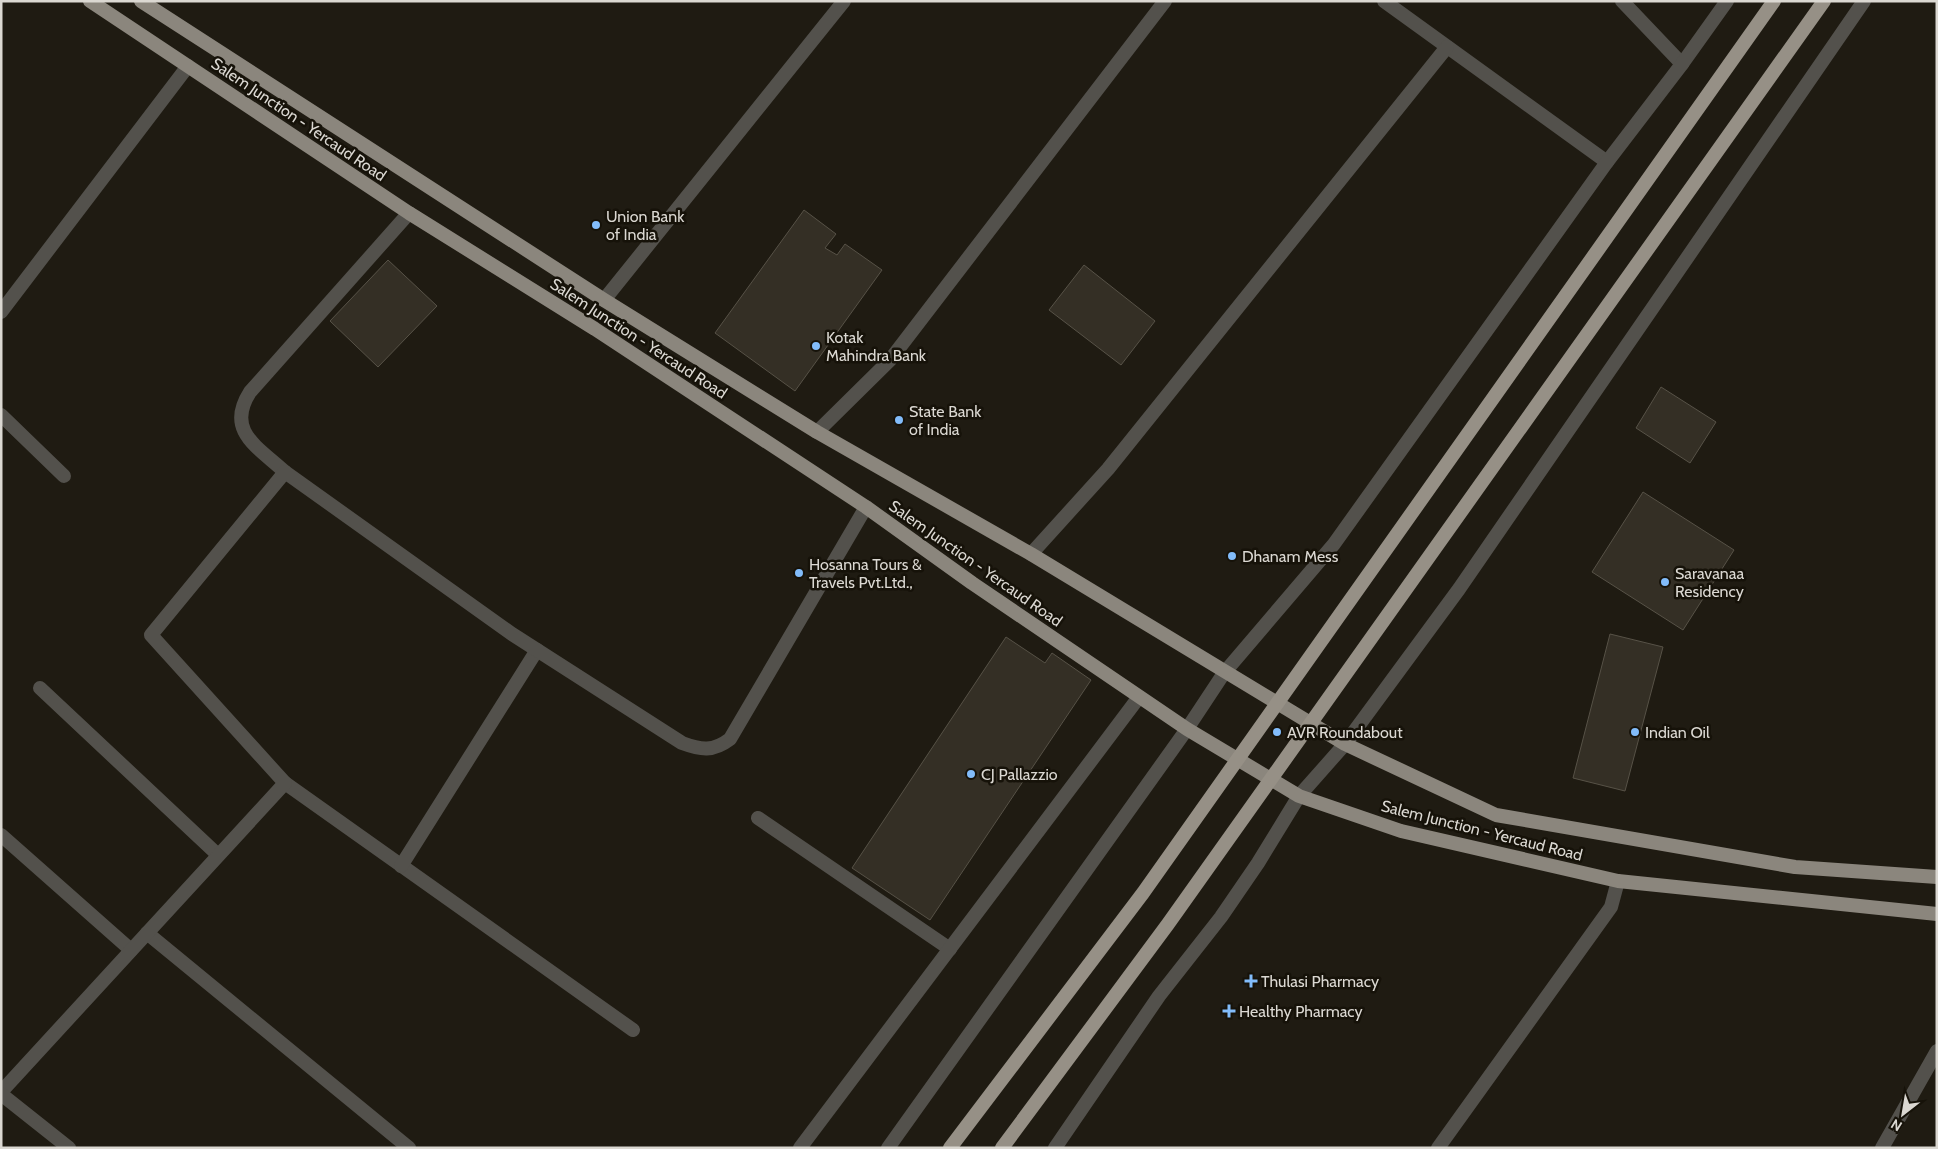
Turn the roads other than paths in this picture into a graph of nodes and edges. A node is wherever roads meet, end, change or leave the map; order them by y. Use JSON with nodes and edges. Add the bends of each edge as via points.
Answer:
{"nodes":[{"id":1,"x":90,"y":1,"type":"edge"},
{"id":2,"x":141,"y":1,"type":"edge"},
{"id":3,"x":844,"y":1,"type":"edge"},
{"id":4,"x":1166,"y":1,"type":"edge"},
{"id":5,"x":1384,"y":1,"type":"edge"},
{"id":6,"x":1622,"y":1,"type":"edge"},
{"id":7,"x":1726,"y":1,"type":"edge"},
{"id":8,"x":1774,"y":1,"type":"edge"},
{"id":9,"x":1824,"y":1,"type":"edge"},
{"id":10,"x":1864,"y":1,"type":"edge"},
{"id":11,"x":1447,"y":47,"type":"junction"},
{"id":12,"x":1682,"y":64,"type":"junction"},
{"id":13,"x":188,"y":66,"type":"junction"},
{"id":14,"x":1607,"y":162,"type":"junction"},
{"id":15,"x":409,"y":214,"type":"junction"},
{"id":16,"x":604,"y":300,"type":"junction"},
{"id":17,"x":1,"y":312,"type":"edge"},
{"id":18,"x":1,"y":415,"type":"edge"},
{"id":19,"x":818,"y":432,"type":"junction"},
{"id":20,"x":285,"y":472,"type":"junction"},
{"id":21,"x":64,"y":476,"type":"dead end"},
{"id":22,"x":866,"y":507,"type":"junction"},
{"id":23,"x":1031,"y":554,"type":"junction"},
{"id":24,"x":536,"y":650,"type":"junction"},
{"id":25,"x":1224,"y":673,"type":"junction"},
{"id":26,"x":40,"y":688,"type":"dead end"},
{"id":27,"x":1140,"y":697,"type":"junction"},
{"id":28,"x":1187,"y":730,"type":"junction"},
{"id":29,"x":1345,"y":744,"type":"junction"},
{"id":30,"x":285,"y":782,"type":"junction"},
{"id":31,"x":1299,"y":796,"type":"junction"},
{"id":32,"x":758,"y":818,"type":"dead end"},
{"id":33,"x":1,"y":834,"type":"edge"},
{"id":34,"x":218,"y":855,"type":"junction"},
{"id":35,"x":401,"y":866,"type":"junction"},
{"id":36,"x":1937,"y":877,"type":"edge"},
{"id":37,"x":1618,"y":881,"type":"junction"},
{"id":38,"x":1937,"y":914,"type":"edge"},
{"id":39,"x":147,"y":933,"type":"junction"},
{"id":40,"x":950,"y":949,"type":"junction"},
{"id":41,"x":131,"y":950,"type":"junction"},
{"id":42,"x":632,"y":1030,"type":"dead end"},
{"id":43,"x":1937,"y":1051,"type":"edge"},
{"id":44,"x":1,"y":1093,"type":"edge"},
{"id":45,"x":69,"y":1148,"type":"edge"},
{"id":46,"x":409,"y":1148,"type":"edge"},
{"id":47,"x":800,"y":1148,"type":"edge"},
{"id":48,"x":888,"y":1148,"type":"edge"},
{"id":49,"x":950,"y":1148,"type":"edge"},
{"id":50,"x":1002,"y":1148,"type":"edge"},
{"id":51,"x":1055,"y":1148,"type":"edge"},
{"id":52,"x":1438,"y":1148,"type":"edge"},
{"id":53,"x":1882,"y":1148,"type":"edge"}],
"edges":[{"from":1,"to":13,"type":"main road","name":"Salem Junction - Yercaud Road"},
{"from":2,"to":16,"type":"main road"},
{"from":3,"to":16,"type":"street"},
{"from":4,"to":19,"type":"street","via":[[890,360]]},
{"from":5,"to":11,"type":"street"},
{"from":6,"to":12,"type":"street"},
{"from":7,"to":12,"type":"street"},
{"from":8,"to":49,"type":"highway","bridge":true,"via":[[1143,893]]},
{"from":9,"to":50,"type":"highway","bridge":true,"via":[[1174,916]]},
{"from":10,"to":29,"type":"street","via":[[1459,589]]},
{"from":11,"to":14,"type":"street"},
{"from":11,"to":23,"type":"street","via":[[1108,469]]},
{"from":12,"to":14,"type":"street"},
{"from":13,"to":15,"type":"main road","name":"Salem Junction - Yercaud Road"},
{"from":13,"to":17,"type":"street"},
{"from":14,"to":25,"type":"street","via":[[1334,544]]},
{"from":15,"to":20,"type":"street","via":[[241,406],[239,423],[248,437]]},
{"from":15,"to":22,"type":"main road","name":"Salem Junction - Yercaud Road","via":[[595,329]]},
{"from":16,"to":19,"type":"main road"},
{"from":18,"to":21,"type":"street"},
{"from":19,"to":23,"type":"main road"},
{"from":20,"to":24,"type":"street"},
{"from":20,"to":30,"type":"street","via":[[151,635]]},
{"from":22,"to":24,"type":"street","via":[[730,739],[720,747],[701,750],[682,743]]},
{"from":22,"to":27,"type":"main road","name":"Salem Junction - Yercaud Road","via":[[972,584]]},
{"from":23,"to":25,"type":"main road"},
{"from":24,"to":35,"type":"street"},
{"from":25,"to":28,"type":"street"},
{"from":25,"to":29,"type":"main road"},
{"from":26,"to":34,"type":"street"},
{"from":27,"to":28,"type":"main road","name":"Salem Junction - Yercaud Road"},
{"from":27,"to":40,"type":"street"},
{"from":28,"to":31,"type":"main road","name":"Salem Junction - Yercaud Road"},
{"from":28,"to":48,"type":"street"},
{"from":29,"to":31,"type":"street"},
{"from":29,"to":36,"type":"main road","via":[[1496,815],[1795,867]]},
{"from":30,"to":34,"type":"street"},
{"from":30,"to":35,"type":"street"},
{"from":31,"to":37,"type":"main road","name":"Salem Junction - Yercaud Road","via":[[1401,831]]},
{"from":31,"to":51,"type":"street","via":[[1221,917],[1159,996]]},
{"from":32,"to":40,"type":"street"},
{"from":33,"to":41,"type":"street"},
{"from":34,"to":39,"type":"street"},
{"from":35,"to":42,"type":"street"},
{"from":37,"to":38,"type":"main road","name":"Salem Junction - Yercaud Road"},
{"from":37,"to":52,"type":"street","via":[[1611,907]]},
{"from":39,"to":41,"type":"street"},
{"from":39,"to":46,"type":"street"},
{"from":40,"to":47,"type":"street"},
{"from":41,"to":44,"type":"street"},
{"from":43,"to":53,"type":"street"},
{"from":44,"to":45,"type":"street"}]}
